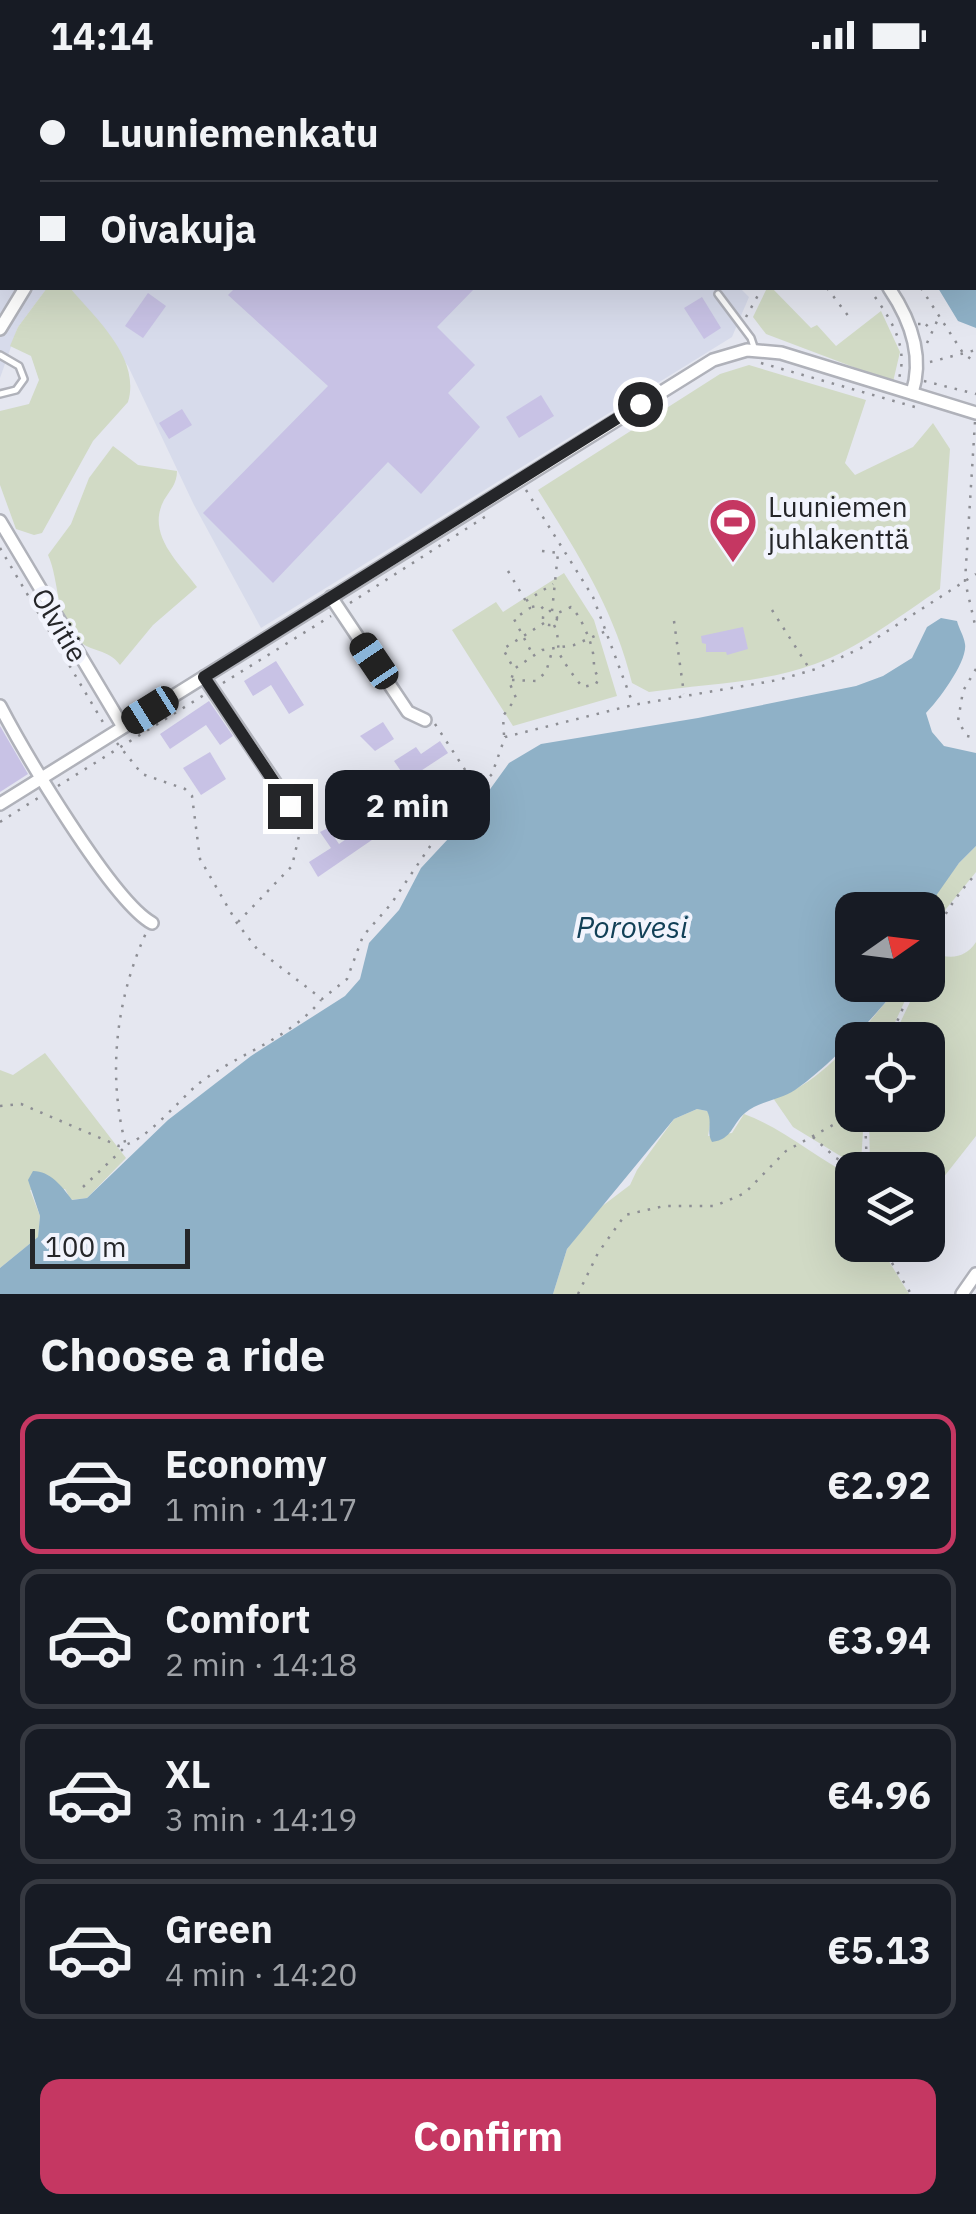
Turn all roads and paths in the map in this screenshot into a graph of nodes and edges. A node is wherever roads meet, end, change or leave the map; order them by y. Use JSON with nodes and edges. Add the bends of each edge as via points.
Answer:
{"nodes":[{"id":1,"x":25,"y":290,"type":"edge"},
{"id":2,"x":761,"y":290,"type":"edge"},
{"id":3,"x":829,"y":290,"type":"edge"},
{"id":4,"x":890,"y":290,"type":"edge"},
{"id":5,"x":922,"y":290,"type":"edge"},
{"id":6,"x":718,"y":294,"type":"dead end"},
{"id":7,"x":875,"y":296,"type":"dead end"},
{"id":8,"x":849,"y":317,"type":"dead end"},
{"id":9,"x":938,"y":320,"type":"junction"},
{"id":10,"x":928,"y":324,"type":"dead end"},
{"id":11,"x":742,"y":326,"type":"junction"},
{"id":12,"x":0,"y":329,"type":"edge"},
{"id":13,"x":976,"y":350,"type":"edge"},
{"id":14,"x":962,"y":354,"type":"junction"},
{"id":15,"x":0,"y":356,"type":"edge"},
{"id":16,"x":756,"y":356,"type":"junction"},
{"id":17,"x":976,"y":363,"type":"edge"},
{"id":18,"x":923,"y":364,"type":"dead end"},
{"id":19,"x":917,"y":379,"type":"junction"},
{"id":20,"x":898,"y":382,"type":"dead end"},
{"id":21,"x":0,"y":394,"type":"edge"},
{"id":22,"x":912,"y":394,"type":"junction"},
{"id":23,"x":976,"y":394,"type":"edge"},
{"id":24,"x":922,"y":409,"type":"dead end"},
{"id":25,"x":976,"y":413,"type":"edge"},
{"id":26,"x":976,"y":425,"type":"edge"},
{"id":27,"x":526,"y":490,"type":"dead end"},
{"id":28,"x":496,"y":509,"type":"dead end"},
{"id":29,"x":0,"y":522,"type":"edge"},
{"id":30,"x":0,"y":548,"type":"edge"},
{"id":31,"x":542,"y":550,"type":"dead end"},
{"id":32,"x":564,"y":550,"type":"junction"},
{"id":33,"x":558,"y":553,"type":"junction"},
{"id":34,"x":508,"y":572,"type":"dead end"},
{"id":35,"x":976,"y":574,"type":"edge"},
{"id":36,"x":965,"y":582,"type":"junction"},
{"id":37,"x":554,"y":583,"type":"junction"},
{"id":38,"x":331,"y":597,"type":"junction"},
{"id":39,"x":526,"y":600,"type":"junction"},
{"id":40,"x":530,"y":608,"type":"junction"},
{"id":41,"x":340,"y":610,"type":"junction"},
{"id":42,"x":772,"y":610,"type":"dead end"},
{"id":43,"x":546,"y":612,"type":"junction"},
{"id":44,"x":554,"y":613,"type":"junction"},
{"id":45,"x":674,"y":621,"type":"dead end"},
{"id":46,"x":544,"y":623,"type":"junction"},
{"id":47,"x":554,"y":625,"type":"junction"},
{"id":48,"x":976,"y":629,"type":"edge"},
{"id":49,"x":607,"y":630,"type":"junction"},
{"id":50,"x":522,"y":637,"type":"junction"},
{"id":51,"x":587,"y":639,"type":"junction"},
{"id":52,"x":558,"y":649,"type":"junction"},
{"id":53,"x":533,"y":655,"type":"junction"},
{"id":54,"x":514,"y":669,"type":"junction"},
{"id":55,"x":976,"y":669,"type":"edge"},
{"id":56,"x":812,"y":670,"type":"junction"},
{"id":57,"x":204,"y":677,"type":"junction"},
{"id":58,"x":511,"y":680,"type":"junction"},
{"id":59,"x":213,"y":690,"type":"junction"},
{"id":60,"x":684,"y":696,"type":"junction"},
{"id":61,"x":0,"y":706,"type":"edge"},
{"id":62,"x":633,"y":706,"type":"junction"},
{"id":63,"x":425,"y":720,"type":"joint"},
{"id":64,"x":117,"y":731,"type":"junction"},
{"id":65,"x":505,"y":736,"type":"junction"},
{"id":66,"x":976,"y":738,"type":"edge"},
{"id":67,"x":124,"y":754,"type":"dead end"},
{"id":68,"x":44,"y":777,"type":"junction"},
{"id":69,"x":57,"y":787,"type":"dead end"},
{"id":70,"x":480,"y":790,"type":"junction"},
{"id":71,"x":44,"y":795,"type":"dead end"},
{"id":72,"x":0,"y":804,"type":"edge"},
{"id":73,"x":308,"y":814,"type":"joint"},
{"id":74,"x":0,"y":822,"type":"edge"},
{"id":75,"x":976,"y":874,"type":"edge"},
{"id":76,"x":945,"y":914,"type":"edge"},
{"id":77,"x":237,"y":922,"type":"junction"},
{"id":78,"x":152,"y":923,"type":"joint"},
{"id":79,"x":322,"y":999,"type":"junction"},
{"id":80,"x":0,"y":1106,"type":"edge"},
{"id":81,"x":835,"y":1124,"type":"edge"},
{"id":82,"x":812,"y":1136,"type":"junction"},
{"id":83,"x":126,"y":1146,"type":"junction"},
{"id":84,"x":835,"y":1157,"type":"edge"},
{"id":85,"x":83,"y":1186,"type":"dead end"},
{"id":86,"x":891,"y":1262,"type":"edge"},
{"id":87,"x":976,"y":1274,"type":"edge"},
{"id":88,"x":578,"y":1294,"type":"edge"},
{"id":89,"x":911,"y":1294,"type":"edge"},
{"id":90,"x":962,"y":1294,"type":"edge"}],
"edges":[{"from":1,"to":12,"type":"street"},
{"from":2,"to":11,"type":"path"},
{"from":3,"to":8,"type":"path"},
{"from":4,"to":19,"type":"street","via":[[912,337]]},
{"from":5,"to":9,"type":"path"},
{"from":6,"to":11,"type":"lane"},
{"from":7,"to":20,"type":"path","via":[[902,352]]},
{"from":9,"to":10,"type":"path"},
{"from":9,"to":14,"type":"path"},
{"from":11,"to":16,"type":"lane"},
{"from":13,"to":14,"type":"path"},
{"from":14,"to":17,"type":"path"},
{"from":14,"to":18,"type":"path"},
{"from":15,"to":21,"type":"lane","via":[[19,366],[24,379],[16,390]]},
{"from":16,"to":22,"type":"street","via":[[781,352]]},
{"from":16,"to":24,"type":"path"},
{"from":16,"to":38,"type":"street","via":[[737,352],[700,366]]},
{"from":19,"to":22,"type":"street"},
{"from":19,"to":23,"type":"path"},
{"from":22,"to":25,"type":"street"},
{"from":26,"to":36,"type":"path"},
{"from":27,"to":32,"type":"path"},
{"from":28,"to":41,"type":"path"},
{"from":29,"to":64,"type":"street","name":"Olvitie"},
{"from":30,"to":64,"type":"path"},
{"from":31,"to":33,"type":"path"},
{"from":32,"to":33,"type":"path"},
{"from":32,"to":49,"type":"path"},
{"from":33,"to":37,"type":"path"},
{"from":34,"to":39,"type":"path"},
{"from":35,"to":36,"type":"path"},
{"from":36,"to":48,"type":"path"},
{"from":36,"to":56,"type":"path","via":[[861,648]]},
{"from":37,"to":39,"type":"path"},
{"from":37,"to":44,"type":"path"},
{"from":38,"to":41,"type":"street"},
{"from":38,"to":57,"type":"street"},
{"from":39,"to":40,"type":"path"},
{"from":40,"to":43,"type":"path","via":[[540,605]]},
{"from":40,"to":50,"type":"path","via":[[514,619]]},
{"from":41,"to":59,"type":"path"},
{"from":41,"to":63,"type":"street","via":[[408,712]]},
{"from":42,"to":56,"type":"path"},
{"from":43,"to":44,"type":"path"},
{"from":43,"to":46,"type":"path"},
{"from":44,"to":47,"type":"path"},
{"from":44,"to":51,"type":"path","via":[[575,609]]},
{"from":45,"to":60,"type":"path"},
{"from":46,"to":47,"type":"path"},
{"from":46,"to":50,"type":"path"},
{"from":47,"to":52,"type":"path"},
{"from":49,"to":51,"type":"path"},
{"from":49,"to":62,"type":"path"},
{"from":50,"to":53,"type":"path"},
{"from":50,"to":54,"type":"path","via":[[503,649]]},
{"from":51,"to":52,"type":"path"},
{"from":51,"to":52,"type":"path","via":[[599,678],[592,686],[580,685]]},
{"from":52,"to":53,"type":"path"},
{"from":52,"to":58,"type":"path","via":[[536,681]]},
{"from":53,"to":54,"type":"path"},
{"from":54,"to":58,"type":"path"},
{"from":55,"to":66,"type":"path","via":[[963,691],[958,721]]},
{"from":56,"to":60,"type":"path"},
{"from":57,"to":59,"type":"street"},
{"from":57,"to":64,"type":"street"},
{"from":58,"to":65,"type":"path","via":[[516,698],[503,716]]},
{"from":59,"to":69,"type":"path"},
{"from":59,"to":73,"type":"street","via":[[290,806]]},
{"from":60,"to":62,"type":"path"},
{"from":61,"to":68,"type":"street"},
{"from":62,"to":65,"type":"path"},
{"from":63,"to":70,"type":"path","via":[[434,722]]},
{"from":64,"to":68,"type":"street"},
{"from":65,"to":70,"type":"path"},
{"from":67,"to":77,"type":"path","via":[[142,774],[192,796],[200,859]]},
{"from":68,"to":72,"type":"street"},
{"from":68,"to":78,"type":"street","via":[[94,858],[137,914]]},
{"from":70,"to":79,"type":"path","via":[[363,936],[347,979]]},
{"from":71,"to":74,"type":"path"},
{"from":73,"to":77,"type":"path","via":[[292,866]]},
{"from":75,"to":76,"type":"path"},
{"from":77,"to":79,"type":"path","via":[[256,949]]},
{"from":78,"to":83,"type":"path","via":[[117,1033],[117,1098]]},
{"from":79,"to":83,"type":"path","via":[[299,1022],[201,1082]]},
{"from":80,"to":83,"type":"path","via":[[21,1104]]},
{"from":81,"to":82,"type":"path"},
{"from":82,"to":84,"type":"path"},
{"from":82,"to":88,"type":"path","via":[[786,1150],[745,1193],[715,1206],[664,1206],[626,1215]]},
{"from":83,"to":85,"type":"path"},
{"from":86,"to":89,"type":"path"},
{"from":87,"to":90,"type":"street"}]}
